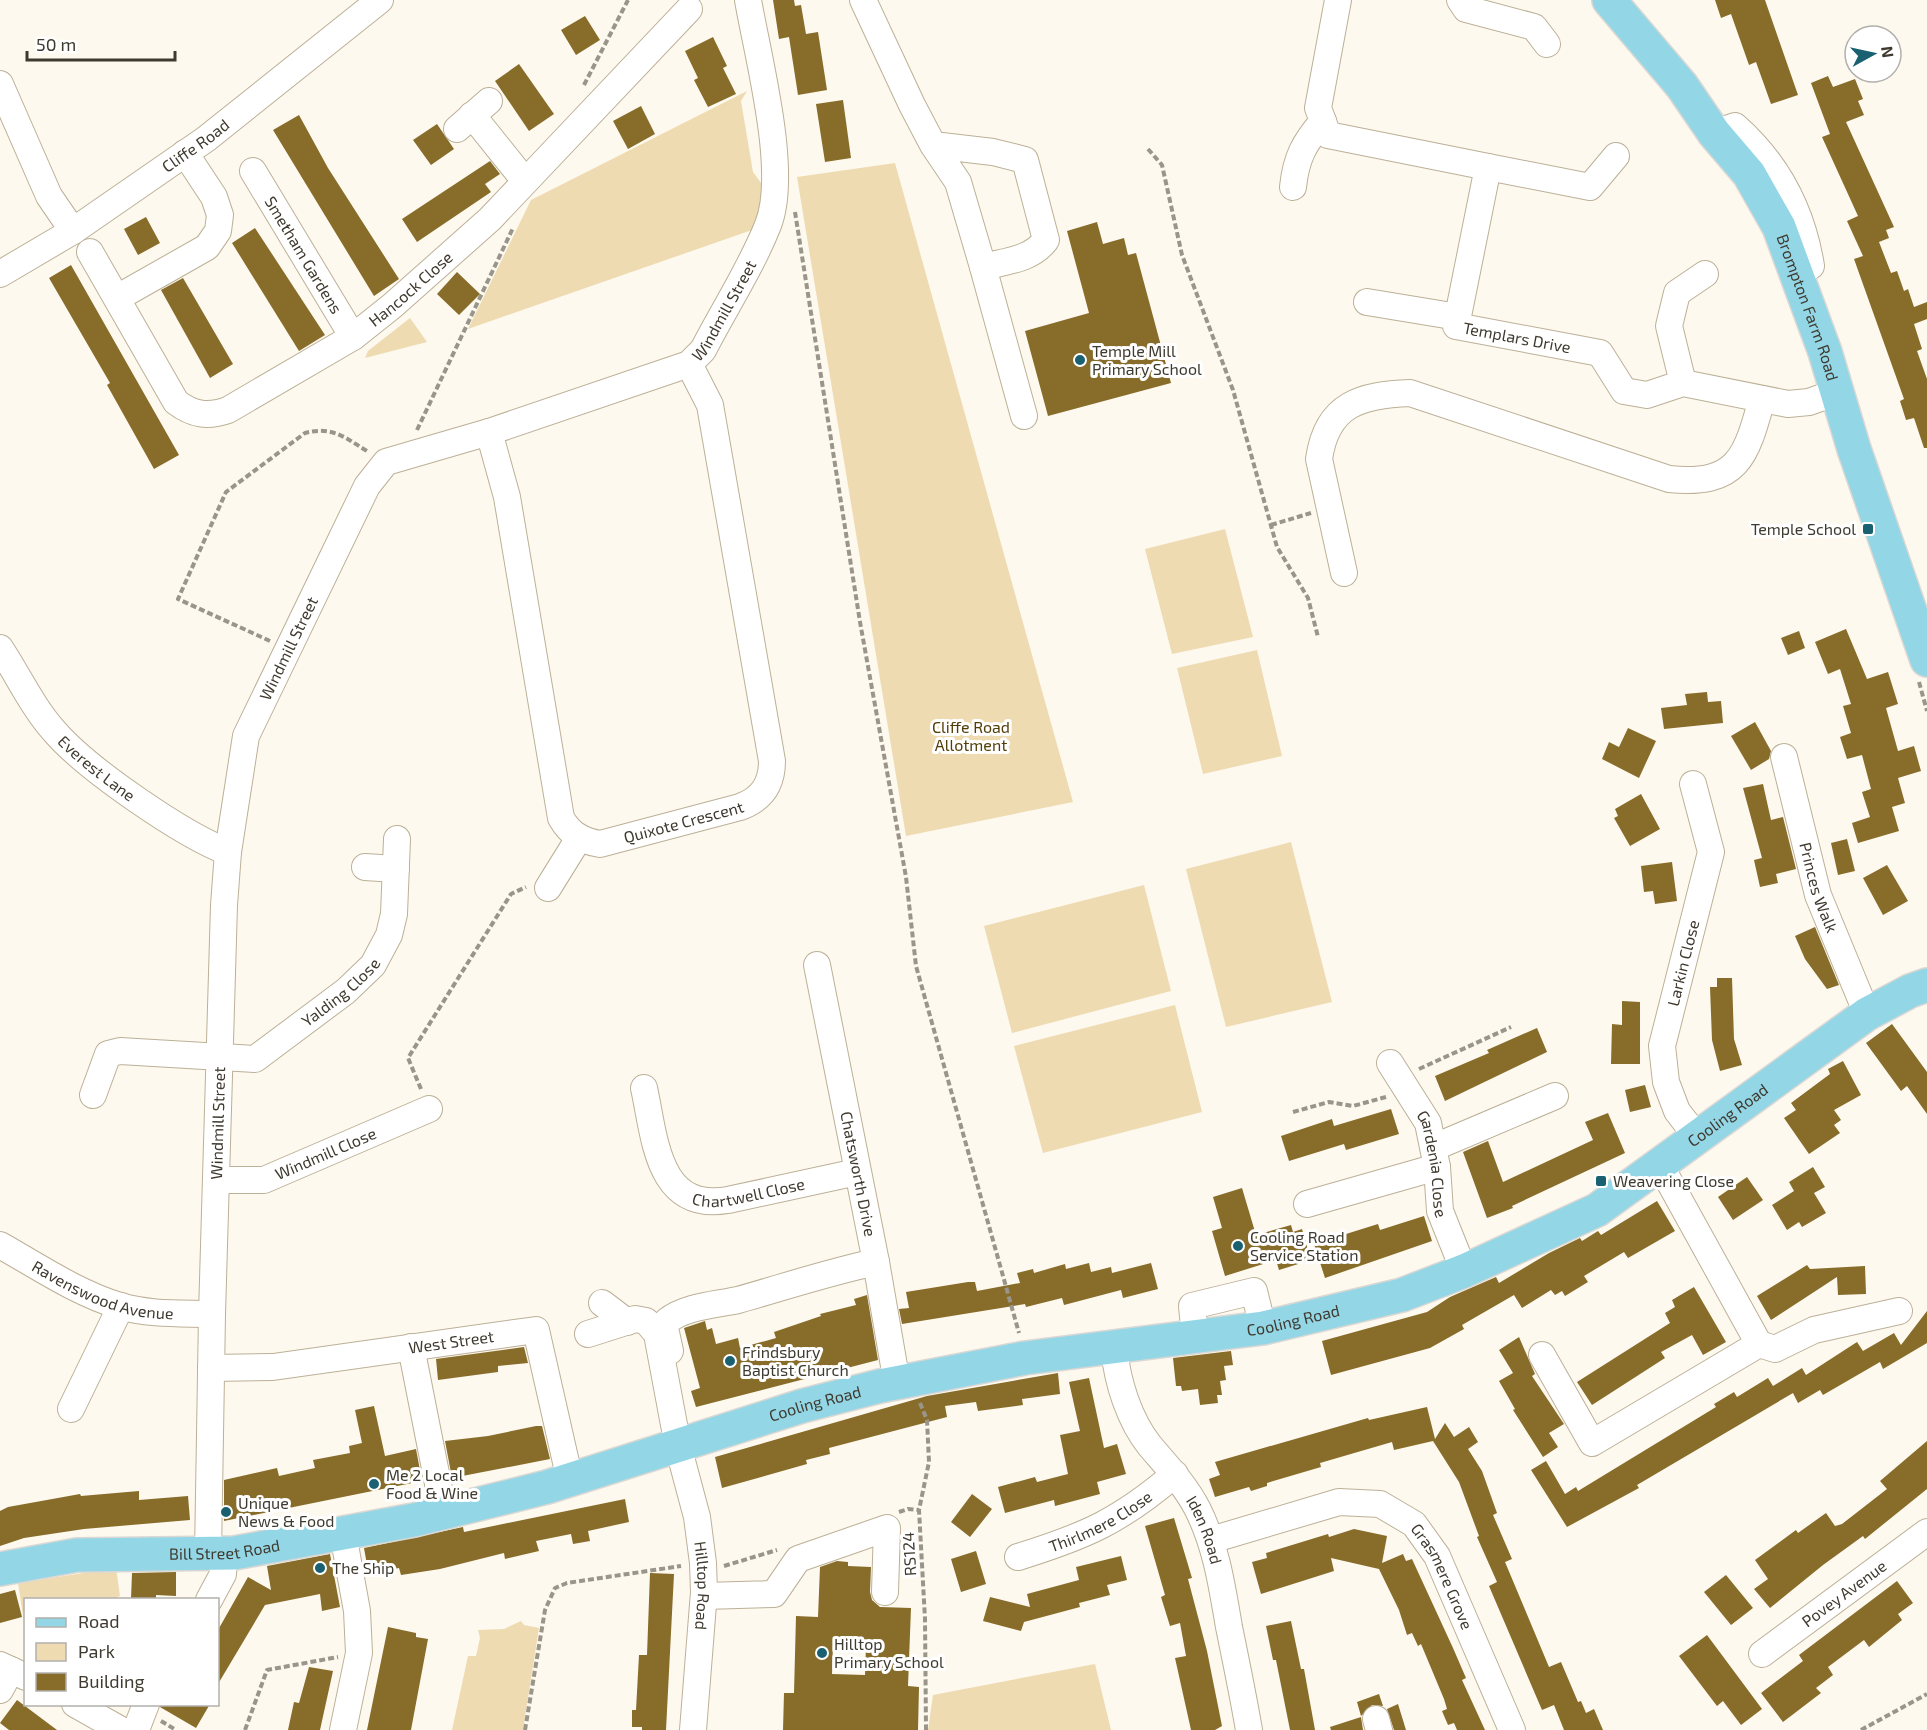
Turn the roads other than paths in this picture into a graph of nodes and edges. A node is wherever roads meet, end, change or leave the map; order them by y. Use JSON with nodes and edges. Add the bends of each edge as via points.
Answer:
{"nodes":[{"id":1,"x":748,"y":0,"type":"edge"},
{"id":2,"x":863,"y":0,"type":"edge"},
{"id":3,"x":1338,"y":0,"type":"edge"},
{"id":4,"x":1460,"y":0,"type":"edge"},
{"id":5,"x":1609,"y":0,"type":"edge"},
{"id":6,"x":378,"y":1,"type":"edge"},
{"id":7,"x":689,"y":9,"type":"dead end"},
{"id":8,"x":1547,"y":44,"type":"dead end"},
{"id":9,"x":0,"y":84,"type":"edge"},
{"id":10,"x":472,"y":115,"type":"dead end"},
{"id":11,"x":1323,"y":121,"type":"junction"},
{"id":12,"x":933,"y":145,"type":"junction"},
{"id":13,"x":184,"y":153,"type":"junction"},
{"id":14,"x":1616,"y":156,"type":"dead end"},
{"id":15,"x":1488,"y":167,"type":"junction"},
{"id":16,"x":253,"y":171,"type":"dead end"},
{"id":17,"x":525,"y":181,"type":"junction"},
{"id":18,"x":1293,"y":187,"type":"dead end"},
{"id":19,"x":73,"y":231,"type":"junction"},
{"id":20,"x":90,"y":252,"type":"dead end"},
{"id":21,"x":983,"y":267,"type":"junction"},
{"id":22,"x":0,"y":274,"type":"edge"},
{"id":23,"x":1705,"y":274,"type":"dead end"},
{"id":24,"x":117,"y":298,"type":"junction"},
{"id":25,"x":1366,"y":302,"type":"dead end"},
{"id":26,"x":1458,"y":317,"type":"junction"},
{"id":27,"x":353,"y":337,"type":"junction"},
{"id":28,"x":689,"y":364,"type":"junction"},
{"id":29,"x":1683,"y":383,"type":"junction"},
{"id":30,"x":1837,"y":392,"type":"junction"},
{"id":31,"x":1762,"y":399,"type":"junction"},
{"id":32,"x":1024,"y":416,"type":"dead end"},
{"id":33,"x":489,"y":432,"type":"junction"},
{"id":34,"x":1344,"y":573,"type":"dead end"},
{"id":35,"x":1918,"y":602,"type":"edge"},
{"id":36,"x":0,"y":648,"type":"edge"},
{"id":37,"x":1922,"y":667,"type":"edge"},
{"id":38,"x":1784,"y":756,"type":"dead end"},
{"id":39,"x":1693,"y":784,"type":"dead end"},
{"id":40,"x":579,"y":838,"type":"junction"},
{"id":41,"x":397,"y":839,"type":"dead end"},
{"id":42,"x":228,"y":852,"type":"junction"},
{"id":43,"x":365,"y":867,"type":"dead end"},
{"id":44,"x":396,"y":869,"type":"junction"},
{"id":45,"x":548,"y":888,"type":"road end"},
{"id":46,"x":817,"y":965,"type":"dead end"},
{"id":47,"x":1927,"y":986,"type":"edge"},
{"id":48,"x":1867,"y":1014,"type":"junction"},
{"id":49,"x":220,"y":1058,"type":"junction"},
{"id":50,"x":1399,"y":1077,"type":"road end"},
{"id":51,"x":644,"y":1088,"type":"dead end"},
{"id":52,"x":93,"y":1095,"type":"dead end"},
{"id":53,"x":1555,"y":1096,"type":"dead end"},
{"id":54,"x":429,"y":1109,"type":"road end"},
{"id":55,"x":1697,"y":1137,"type":"junction"},
{"id":56,"x":1436,"y":1157,"type":"junction"},
{"id":57,"x":1660,"y":1165,"type":"junction"},
{"id":58,"x":857,"y":1172,"type":"junction"},
{"id":59,"x":217,"y":1180,"type":"junction"},
{"id":60,"x":1307,"y":1204,"type":"dead end"},
{"id":61,"x":0,"y":1245,"type":"edge"},
{"id":62,"x":876,"y":1262,"type":"junction"},
{"id":63,"x":1464,"y":1271,"type":"junction"},
{"id":64,"x":602,"y":1303,"type":"dead end"},
{"id":65,"x":121,"y":1306,"type":"junction"},
{"id":66,"x":1899,"y":1311,"type":"dead end"},
{"id":67,"x":212,"y":1314,"type":"junction"},
{"id":68,"x":627,"y":1322,"type":"junction"},
{"id":69,"x":588,"y":1334,"type":"dead end"},
{"id":70,"x":1758,"y":1344,"type":"junction"},
{"id":71,"x":411,"y":1347,"type":"junction"},
{"id":72,"x":1114,"y":1348,"type":"junction"},
{"id":73,"x":1542,"y":1355,"type":"dead end"},
{"id":74,"x":211,"y":1368,"type":"junction"},
{"id":75,"x":903,"y":1381,"type":"junction"},
{"id":76,"x":71,"y":1409,"type":"dead end"},
{"id":77,"x":684,"y":1444,"type":"junction"},
{"id":78,"x":1175,"y":1474,"type":"junction"},
{"id":79,"x":579,"y":1478,"type":"junction"},
{"id":80,"x":444,"y":1514,"type":"junction"},
{"id":81,"x":1927,"y":1532,"type":"edge"},
{"id":82,"x":343,"y":1534,"type":"junction"},
{"id":83,"x":1211,"y":1540,"type":"junction"},
{"id":84,"x":216,"y":1555,"type":"junction"},
{"id":85,"x":1018,"y":1557,"type":"dead end"},
{"id":86,"x":0,"y":1569,"type":"edge"},
{"id":87,"x":885,"y":1592,"type":"dead end"},
{"id":88,"x":704,"y":1596,"type":"junction"},
{"id":89,"x":210,"y":1598,"type":"edge"},
{"id":90,"x":1762,"y":1654,"type":"dead end"},
{"id":91,"x":79,"y":1706,"type":"edge"},
{"id":92,"x":145,"y":1706,"type":"edge"},
{"id":93,"x":121,"y":1730,"type":"edge"},
{"id":94,"x":136,"y":1730,"type":"edge"},
{"id":95,"x":343,"y":1730,"type":"edge"},
{"id":96,"x":693,"y":1730,"type":"edge"},
{"id":97,"x":1250,"y":1730,"type":"edge"},
{"id":98,"x":1512,"y":1730,"type":"edge"}],
"edges":[{"from":1,"to":28,"type":"street","name":"Windmill Street","via":[[775,157],[776,187],[768,224],[703,350]]},
{"from":2,"to":12,"type":"street"},
{"from":3,"to":11,"type":"street","via":[[1318,108]]},
{"from":4,"to":8,"type":"street","via":[[1466,9],[1534,27]]},
{"from":5,"to":30,"type":"main road","name":"Brompton Farm Road","via":[[1749,174],[1779,227]]},
{"from":6,"to":13,"type":"street","name":"Cliffe Road","via":[[272,88]]},
{"from":7,"to":17,"type":"street","name":"Hancock Close"},
{"from":9,"to":19,"type":"street","via":[[49,196]]},
{"from":10,"to":17,"type":"street"},
{"from":11,"to":15,"type":"street","via":[[1328,135]]},
{"from":11,"to":18,"type":"street","via":[[1304,143]]},
{"from":12,"to":21,"type":"street","via":[[958,182]]},
{"from":12,"to":21,"type":"street","via":[[1025,160],[1046,240],[1031,255]]},
{"from":13,"to":19,"type":"street","name":"Cliffe Road"},
{"from":13,"to":24,"type":"street","via":[[218,207],[218,231],[207,247]]},
{"from":14,"to":15,"type":"street","via":[[1590,187]]},
{"from":15,"to":26,"type":"street","name":"Templars Drive"},
{"from":16,"to":27,"type":"street","name":"Smetham Gardens"},
{"from":17,"to":27,"type":"street","name":"Hancock Close","via":[[490,219]]},
{"from":19,"to":22,"type":"street","name":"Cliffe Road"},
{"from":20,"to":24,"type":"street","name":"Hancock Close"},
{"from":21,"to":32,"type":"street"},
{"from":23,"to":29,"type":"street","via":[[1677,293],[1669,326]]},
{"from":24,"to":27,"type":"street","name":"Hancock Close","via":[[176,402],[197,414],[228,410]]},
{"from":25,"to":26,"type":"street"},
{"from":26,"to":29,"type":"street","name":"Templars Drive","via":[[1456,326],[1600,353],[1624,391],[1647,395]]},
{"from":28,"to":33,"type":"street","name":"Windmill Street"},
{"from":28,"to":40,"type":"street","name":"Quixote Crescent","via":[[710,405],[771,749],[770,780],[759,797],[740,807],[610,843]]},
{"from":29,"to":31,"type":"street","name":"Templars Drive"},
{"from":30,"to":31,"type":"street","name":"Templars Drive","via":[[1809,402],[1788,404]]},
{"from":30,"to":35,"type":"main road","name":"Brompton Farm Road"},
{"from":31,"to":34,"type":"street","via":[[1750,442],[1736,465],[1719,475],[1692,481],[1669,479],[1410,393],[1378,394],[1346,405],[1321,447],[1319,459]]},
{"from":33,"to":40,"type":"street","via":[[507,497],[561,818]]},
{"from":33,"to":42,"type":"street","name":"Windmill Street","via":[[395,460],[367,486],[246,735]]},
{"from":35,"to":37,"type":"main road","name":"Brompton Farm Road"},
{"from":36,"to":42,"type":"street","name":"Everest Lane","via":[[53,731],[74,752],[148,806]]},
{"from":38,"to":48,"type":"street","name":"Princes Walk","via":[[1818,895]]},
{"from":39,"to":55,"type":"street","name":"Larkin Close","via":[[1711,852],[1662,1046],[1666,1082],[1677,1111]]},
{"from":40,"to":45,"type":"street"},
{"from":41,"to":44,"type":"street","name":"Yalding Close"},
{"from":42,"to":49,"type":"street","name":"Windmill Street"},
{"from":43,"to":44,"type":"street"},
{"from":44,"to":49,"type":"street","name":"Yalding Close","via":[[391,929],[383,950],[364,976],[261,1056],[242,1060]]},
{"from":46,"to":58,"type":"street","name":"Chatsworth Drive"},
{"from":47,"to":48,"type":"main road","name":"Cooling Road"},
{"from":48,"to":55,"type":"main road","name":"Cooling Road"},
{"from":49,"to":52,"type":"street","name":"Yalding Close","via":[[114,1052],[104,1060]]},
{"from":49,"to":59,"type":"street","name":"Windmill Street"},
{"from":50,"to":56,"type":"street","name":"Gardenia Close","via":[[1428,1123]]},
{"from":51,"to":58,"type":"street","name":"Chartwell Close","via":[[662,1168],[676,1188],[695,1199],[728,1200]]},
{"from":53,"to":56,"type":"street"},
{"from":54,"to":59,"type":"street","name":"Windmill Close","via":[[264,1180]]},
{"from":55,"to":57,"type":"main road","name":"Cooling Road"},
{"from":56,"to":60,"type":"street"},
{"from":56,"to":63,"type":"street","name":"Gardenia Close","via":[[1440,1211]]},
{"from":57,"to":63,"type":"main road","name":"Cooling Road","via":[[1597,1210]]},
{"from":57,"to":70,"type":"street"},
{"from":58,"to":62,"type":"street","name":"Chatsworth Drive"},
{"from":59,"to":67,"type":"street","name":"Windmill Street"},
{"from":61,"to":65,"type":"street","name":"Ravenswood Avenue","via":[[80,1291]]},
{"from":62,"to":75,"type":"street","name":"Chatsworth Drive"},
{"from":62,"to":77,"type":"street","via":[[680,1313],[667,1321]]},
{"from":63,"to":72,"type":"main road","name":"Cooling Road","via":[[1402,1295],[1263,1328]]},
{"from":64,"to":68,"type":"street"},
{"from":65,"to":67,"type":"street","name":"Ravenswood Avenue"},
{"from":65,"to":76,"type":"street"},
{"from":66,"to":70,"type":"street","via":[[1814,1330],[1775,1349]]},
{"from":67,"to":74,"type":"street","name":"Windmill Street"},
{"from":68,"to":69,"type":"street"},
{"from":68,"to":77,"type":"street","via":[[646,1321],[657,1334]]},
{"from":70,"to":73,"type":"street","via":[[1592,1443]]},
{"from":71,"to":74,"type":"street","name":"West Street","via":[[273,1367]]},
{"from":71,"to":79,"type":"street","name":"West Street","via":[[536,1330]]},
{"from":71,"to":80,"type":"street"},
{"from":72,"to":75,"type":"main road","name":"Cooling Road","via":[[1025,1358]]},
{"from":72,"to":78,"type":"street","name":"Iden Road","via":[[1133,1418]]},
{"from":74,"to":84,"type":"street","name":"Windmill Street"},
{"from":75,"to":77,"type":"main road","name":"Cooling Road","via":[[824,1400]]},
{"from":77,"to":79,"type":"main road","name":"Cooling Road"},
{"from":77,"to":88,"type":"street","name":"Hilltop Road","via":[[697,1517]]},
{"from":78,"to":83,"type":"street","name":"Iden Road","via":[[1197,1508]]},
{"from":78,"to":85,"type":"street","name":"Thirlmere Close","via":[[1110,1523]]},
{"from":79,"to":80,"type":"main road","name":"Bill Street Road"},
{"from":80,"to":82,"type":"main road","name":"Bill Street Road"},
{"from":81,"to":90,"type":"street","name":"Povey Avenue"},
{"from":82,"to":84,"type":"main road","name":"Bill Street Road"},
{"from":82,"to":95,"type":"street","via":[[357,1611],[359,1653]]},
{"from":83,"to":97,"type":"street","name":"Iden Road"},
{"from":83,"to":98,"type":"street","name":"Grasmere Grove","via":[[1339,1502],[1380,1504],[1414,1524],[1437,1556]]},
{"from":84,"to":86,"type":"main road","name":"Bill Street Road","via":[[77,1555]]},
{"from":84,"to":89,"type":"street","name":"Windmill Street","via":[[223,1574]]},
{"from":87,"to":88,"type":"street","via":[[887,1528],[798,1559],[774,1594]]},
{"from":88,"to":96,"type":"street","name":"Hilltop Road"},
{"from":91,"to":93,"type":"street"},
{"from":92,"to":94,"type":"street"}]}
